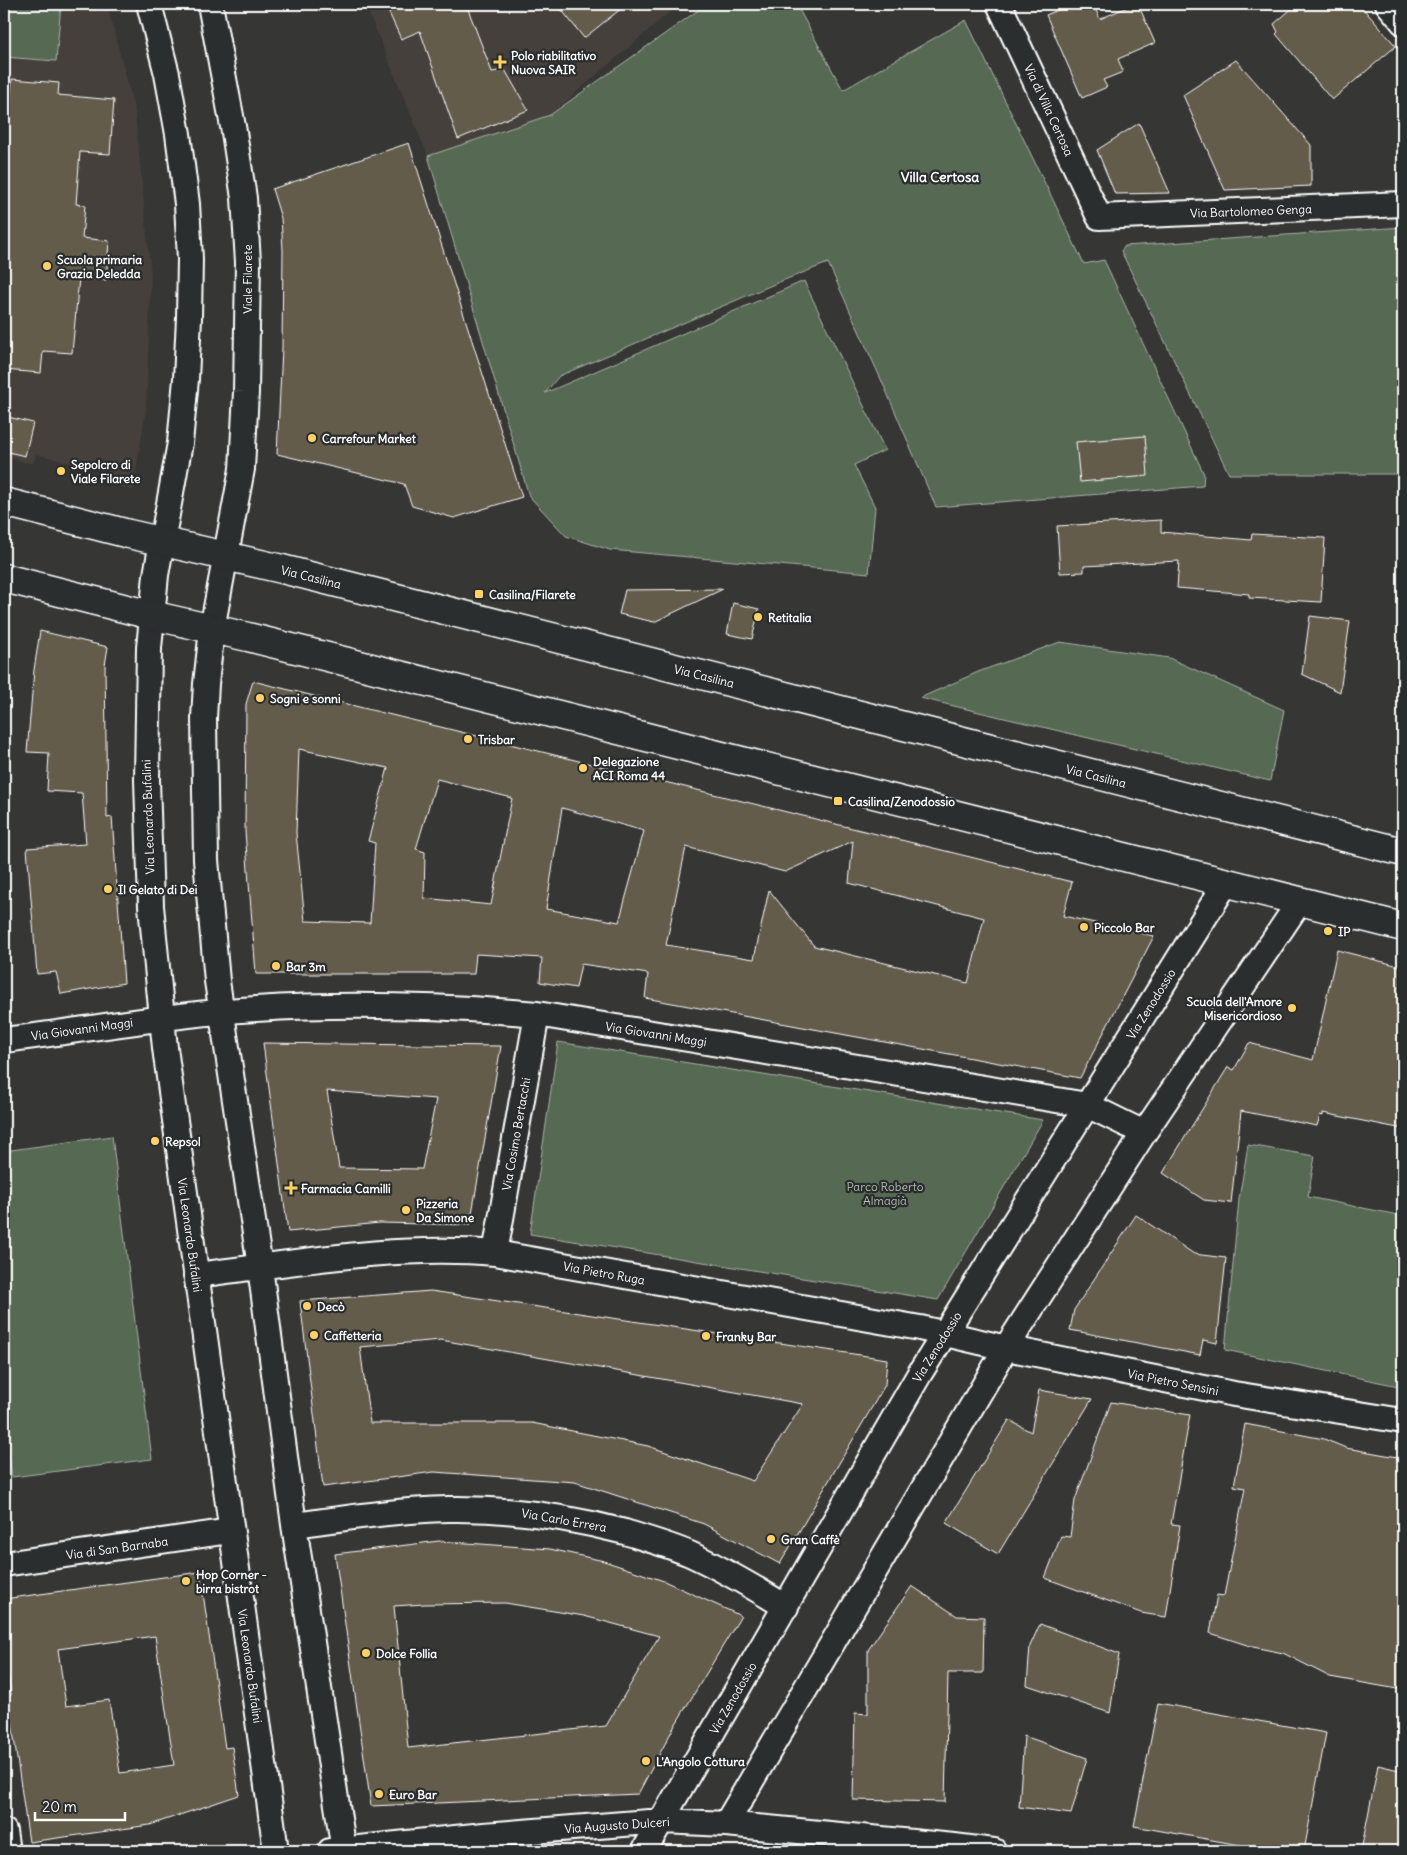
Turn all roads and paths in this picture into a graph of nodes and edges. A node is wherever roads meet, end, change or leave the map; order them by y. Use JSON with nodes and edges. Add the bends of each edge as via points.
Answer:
{"nodes":[{"id":1,"x":149,"y":4,"type":"edge"},
{"id":2,"x":210,"y":4,"type":"edge"},
{"id":3,"x":999,"y":4,"type":"edge"},
{"id":4,"x":1388,"y":4,"type":"edge"},
{"id":5,"x":1403,"y":22,"type":"edge"},
{"id":6,"x":1403,"y":204,"type":"edge"},
{"id":7,"x":1099,"y":217,"type":"joint"},
{"id":8,"x":4,"y":502,"type":"edge"},
{"id":9,"x":163,"y":541,"type":"junction"},
{"id":10,"x":225,"y":555,"type":"junction"},
{"id":11,"x":4,"y":578,"type":"edge"},
{"id":12,"x":151,"y":615,"type":"junction"},
{"id":13,"x":212,"y":629,"type":"junction"},
{"id":14,"x":1403,"y":852,"type":"edge"},
{"id":15,"x":1226,"y":883,"type":"junction"},
{"id":16,"x":1300,"y":902,"type":"junction"},
{"id":17,"x":1403,"y":927,"type":"edge"},
{"id":18,"x":221,"y":1012,"type":"junction"},
{"id":19,"x":537,"y":1014,"type":"junction"},
{"id":20,"x":161,"y":1018,"type":"junction"},
{"id":21,"x":4,"y":1040,"type":"edge"},
{"id":22,"x":1088,"y":1105,"type":"junction"},
{"id":23,"x":1144,"y":1133,"type":"junction"},
{"id":24,"x":495,"y":1254,"type":"junction"},
{"id":25,"x":260,"y":1267,"type":"junction"},
{"id":26,"x":196,"y":1275,"type":"junction"},
{"id":27,"x":945,"y":1334,"type":"junction"},
{"id":28,"x":1006,"y":1348,"type":"junction"},
{"id":29,"x":1403,"y":1421,"type":"edge"},
{"id":30,"x":294,"y":1525,"type":"junction"},
{"id":31,"x":230,"y":1532,"type":"junction"},
{"id":32,"x":4,"y":1564,"type":"edge"},
{"id":33,"x":786,"y":1606,"type":"junction"},
{"id":34,"x":662,"y":1821,"type":"junction"},
{"id":35,"x":726,"y":1824,"type":"junction"},
{"id":36,"x":4,"y":1831,"type":"edge"},
{"id":37,"x":7,"y":1851,"type":"edge"},
{"id":38,"x":276,"y":1851,"type":"edge"},
{"id":39,"x":339,"y":1851,"type":"edge"},
{"id":40,"x":644,"y":1851,"type":"edge"},
{"id":41,"x":994,"y":1851,"type":"edge"}],
"edges":[{"from":1,"to":9,"type":"street","via":[[178,134],[190,259],[189,335],[180,443]]},
{"from":2,"to":10,"type":"street","name":"Viale Filarete","via":[[244,198],[248,262],[242,469]]},
{"from":3,"to":7,"type":"street","name":"Via di Villa Certosa"},
{"from":4,"to":5,"type":"street"},
{"from":6,"to":7,"type":"street","name":"Via Bartolomeo Genga"},
{"from":8,"to":9,"type":"main road","name":"Via Casilina"},
{"from":9,"to":10,"type":"main road","name":"Via Casilina"},
{"from":9,"to":12,"type":"street","name":"Via Leonardo Bufalini"},
{"from":10,"to":13,"type":"street","name":"Viale Filarete"},
{"from":10,"to":14,"type":"main road","name":"Via Casilina"},
{"from":11,"to":12,"type":"main road"},
{"from":12,"to":13,"type":"main road"},
{"from":12,"to":20,"type":"street","name":"Via Leonardo Bufalini","via":[[147,718],[148,822],[151,906]]},
{"from":13,"to":15,"type":"main road"},
{"from":13,"to":18,"type":"street","via":[[204,718],[205,824]]},
{"from":15,"to":16,"type":"main road"},
{"from":15,"to":22,"type":"street","name":"Via Zenodossio"},
{"from":16,"to":17,"type":"main road"},
{"from":16,"to":23,"type":"street"},
{"from":18,"to":19,"type":"street","name":"Via Giovanni Maggi","via":[[342,1006],[468,1008]]},
{"from":18,"to":20,"type":"street","name":"Via Giovanni Maggi"},
{"from":18,"to":25,"type":"street"},
{"from":19,"to":22,"type":"street","name":"Via Giovanni Maggi"},
{"from":19,"to":24,"type":"street","name":"Via Cosimo Bertacchi"},
{"from":20,"to":21,"type":"street","name":"Via Giovanni Maggi"},
{"from":20,"to":26,"type":"street","name":"Via Leonardo Bufalini"},
{"from":22,"to":23,"type":"street","name":"Via Giovanni Maggi"},
{"from":22,"to":27,"type":"street","name":"Via Zenodossio"},
{"from":23,"to":28,"type":"street"},
{"from":24,"to":25,"type":"street","name":"Via Pietro Ruga","via":[[452,1250],[408,1251]]},
{"from":24,"to":27,"type":"street","name":"Via Pietro Ruga"},
{"from":25,"to":26,"type":"street","name":"Via Pietro Ruga"},
{"from":25,"to":30,"type":"street"},
{"from":26,"to":31,"type":"street","name":"Via Leonardo Bufalini"},
{"from":27,"to":28,"type":"street","name":"Via Pietro Sensini"},
{"from":27,"to":33,"type":"street","name":"Via Zenodossio"},
{"from":28,"to":29,"type":"street","name":"Via Pietro Sensini","via":[[1234,1394]]},
{"from":28,"to":35,"type":"street"},
{"from":30,"to":33,"type":"street","name":"Via Carlo Errera","via":[[450,1509],[547,1515],[609,1528],[688,1553]]},
{"from":30,"to":39,"type":"street"},
{"from":31,"to":32,"type":"street","name":"Via di San Barnaba"},
{"from":31,"to":38,"type":"street","name":"Via Leonardo Bufalini"},
{"from":33,"to":34,"type":"street","name":"Via Zenodossio"},
{"from":34,"to":35,"type":"street","name":"Via Augusto Dulceri"},
{"from":34,"to":39,"type":"street","name":"Via Augusto Dulceri","via":[[484,1834]]},
{"from":34,"to":40,"type":"street","name":"Via Zenodossio"},
{"from":35,"to":41,"type":"street","name":"Via Augusto Dulceri"},
{"from":36,"to":37,"type":"street"}]}
